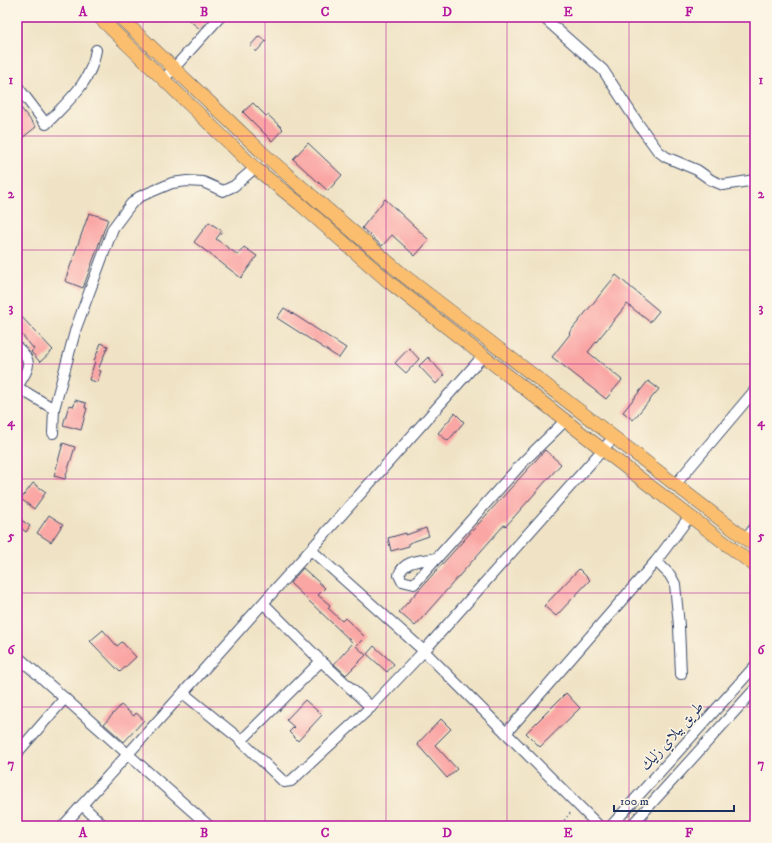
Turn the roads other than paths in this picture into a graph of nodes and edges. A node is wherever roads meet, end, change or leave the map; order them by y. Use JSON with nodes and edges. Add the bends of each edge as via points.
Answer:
{"nodes":[{"id":1,"x":99,"y":17,"type":"edge"},
{"id":2,"x":120,"y":17,"type":"edge"},
{"id":3,"x":220,"y":17,"type":"edge"},
{"id":4,"x":543,"y":17,"type":"edge"},
{"id":5,"x":96,"y":50,"type":"dead end"},
{"id":6,"x":174,"y":68,"type":"junction"},
{"id":7,"x":164,"y":79,"type":"junction"},
{"id":8,"x":17,"y":86,"type":"edge"},
{"id":9,"x":255,"y":168,"type":"junction"},
{"id":10,"x":755,"y":180,"type":"edge"},
{"id":11,"x":468,"y":326,"type":"junction"},
{"id":12,"x":460,"y":337,"type":"junction"},
{"id":13,"x":17,"y":347,"type":"edge"},
{"id":14,"x":483,"y":356,"type":"junction"},
{"id":15,"x":17,"y":387,"type":"edge"},
{"id":16,"x":755,"y":390,"type":"edge"},
{"id":17,"x":54,"y":409,"type":"junction"},
{"id":18,"x":566,"y":420,"type":"junction"},
{"id":19,"x":53,"y":433,"type":"dead end"},
{"id":20,"x":613,"y":438,"type":"junction"},
{"id":21,"x":603,"y":450,"type":"junction"},
{"id":22,"x":674,"y":485,"type":"junction"},
{"id":23,"x":690,"y":516,"type":"junction"},
{"id":24,"x":755,"y":527,"type":"edge"},
{"id":25,"x":750,"y":542,"type":"edge"},
{"id":26,"x":311,"y":550,"type":"junction"},
{"id":27,"x":437,"y":558,"type":"dead end"},
{"id":28,"x":656,"y":561,"type":"junction"},
{"id":29,"x":755,"y":566,"type":"edge"},
{"id":30,"x":264,"y":604,"type":"junction"},
{"id":31,"x":424,"y":650,"type":"junction"},
{"id":32,"x":17,"y":656,"type":"edge"},
{"id":33,"x":321,"y":661,"type":"junction"},
{"id":34,"x":755,"y":666,"type":"edge"},
{"id":35,"x":681,"y":674,"type":"dead end"},
{"id":36,"x":755,"y":689,"type":"edge"},
{"id":37,"x":184,"y":693,"type":"junction"},
{"id":38,"x":65,"y":698,"type":"junction"},
{"id":39,"x":371,"y":707,"type":"junction"},
{"id":40,"x":506,"y":733,"type":"junction"},
{"id":41,"x":241,"y":741,"type":"junction"},
{"id":42,"x":17,"y":753,"type":"edge"},
{"id":43,"x":129,"y":753,"type":"junction"},
{"id":44,"x":82,"y":805,"type":"junction"},
{"id":45,"x":63,"y":826,"type":"edge"},
{"id":46,"x":104,"y":826,"type":"edge"},
{"id":47,"x":209,"y":826,"type":"edge"},
{"id":48,"x":599,"y":826,"type":"edge"},
{"id":49,"x":611,"y":826,"type":"edge"},
{"id":50,"x":631,"y":826,"type":"edge"}],
"edges":[{"from":1,"to":7,"type":"main road"},
{"from":2,"to":6,"type":"main road"},
{"from":3,"to":6,"type":"street"},
{"from":4,"to":10,"type":"street","via":[[603,70],[658,151],[723,185]]},
{"from":5,"to":8,"type":"street","via":[[89,76],[46,124]]},
{"from":6,"to":7,"type":"street"},
{"from":6,"to":11,"type":"main road","via":[[266,156],[355,234]]},
{"from":7,"to":9,"type":"main road"},
{"from":9,"to":12,"type":"main road","via":[[389,282]]},
{"from":9,"to":17,"type":"street","via":[[243,180],[223,191],[203,182],[172,183],[139,197],[125,211],[113,228],[76,328]]},
{"from":11,"to":12,"type":"main road"},
{"from":11,"to":20,"type":"main road"},
{"from":12,"to":14,"type":"main road"},
{"from":13,"to":15,"type":"street","via":[[28,358],[27,371]]},
{"from":14,"to":18,"type":"main road"},
{"from":14,"to":26,"type":"street"},
{"from":15,"to":17,"type":"street"},
{"from":16,"to":22,"type":"street"},
{"from":17,"to":19,"type":"street"},
{"from":18,"to":21,"type":"main road"},
{"from":18,"to":27,"type":"street","via":[[524,461]]},
{"from":20,"to":21,"type":"street"},
{"from":20,"to":22,"type":"main road"},
{"from":21,"to":23,"type":"main road"},
{"from":21,"to":31,"type":"street"},
{"from":22,"to":25,"type":"main road"},
{"from":23,"to":28,"type":"street"},
{"from":23,"to":29,"type":"main road"},
{"from":24,"to":25,"type":"street"},
{"from":26,"to":30,"type":"street"},
{"from":26,"to":31,"type":"street"},
{"from":28,"to":35,"type":"street","via":[[675,584]]},
{"from":28,"to":40,"type":"street"},
{"from":30,"to":33,"type":"street"},
{"from":30,"to":37,"type":"street"},
{"from":31,"to":39,"type":"street"},
{"from":31,"to":40,"type":"street"},
{"from":32,"to":38,"type":"street"},
{"from":33,"to":39,"type":"street"},
{"from":33,"to":41,"type":"street"},
{"from":34,"to":49,"type":"street","name":"طريق بيلاي زليك"},
{"from":36,"to":50,"type":"street"},
{"from":37,"to":41,"type":"street"},
{"from":37,"to":43,"type":"street"},
{"from":38,"to":42,"type":"street"},
{"from":38,"to":43,"type":"street"},
{"from":39,"to":41,"type":"street","via":[[291,781],[284,782]]},
{"from":40,"to":48,"type":"street"},
{"from":43,"to":44,"type":"street"},
{"from":43,"to":47,"type":"street"},
{"from":44,"to":45,"type":"street"},
{"from":44,"to":46,"type":"street"}]}
